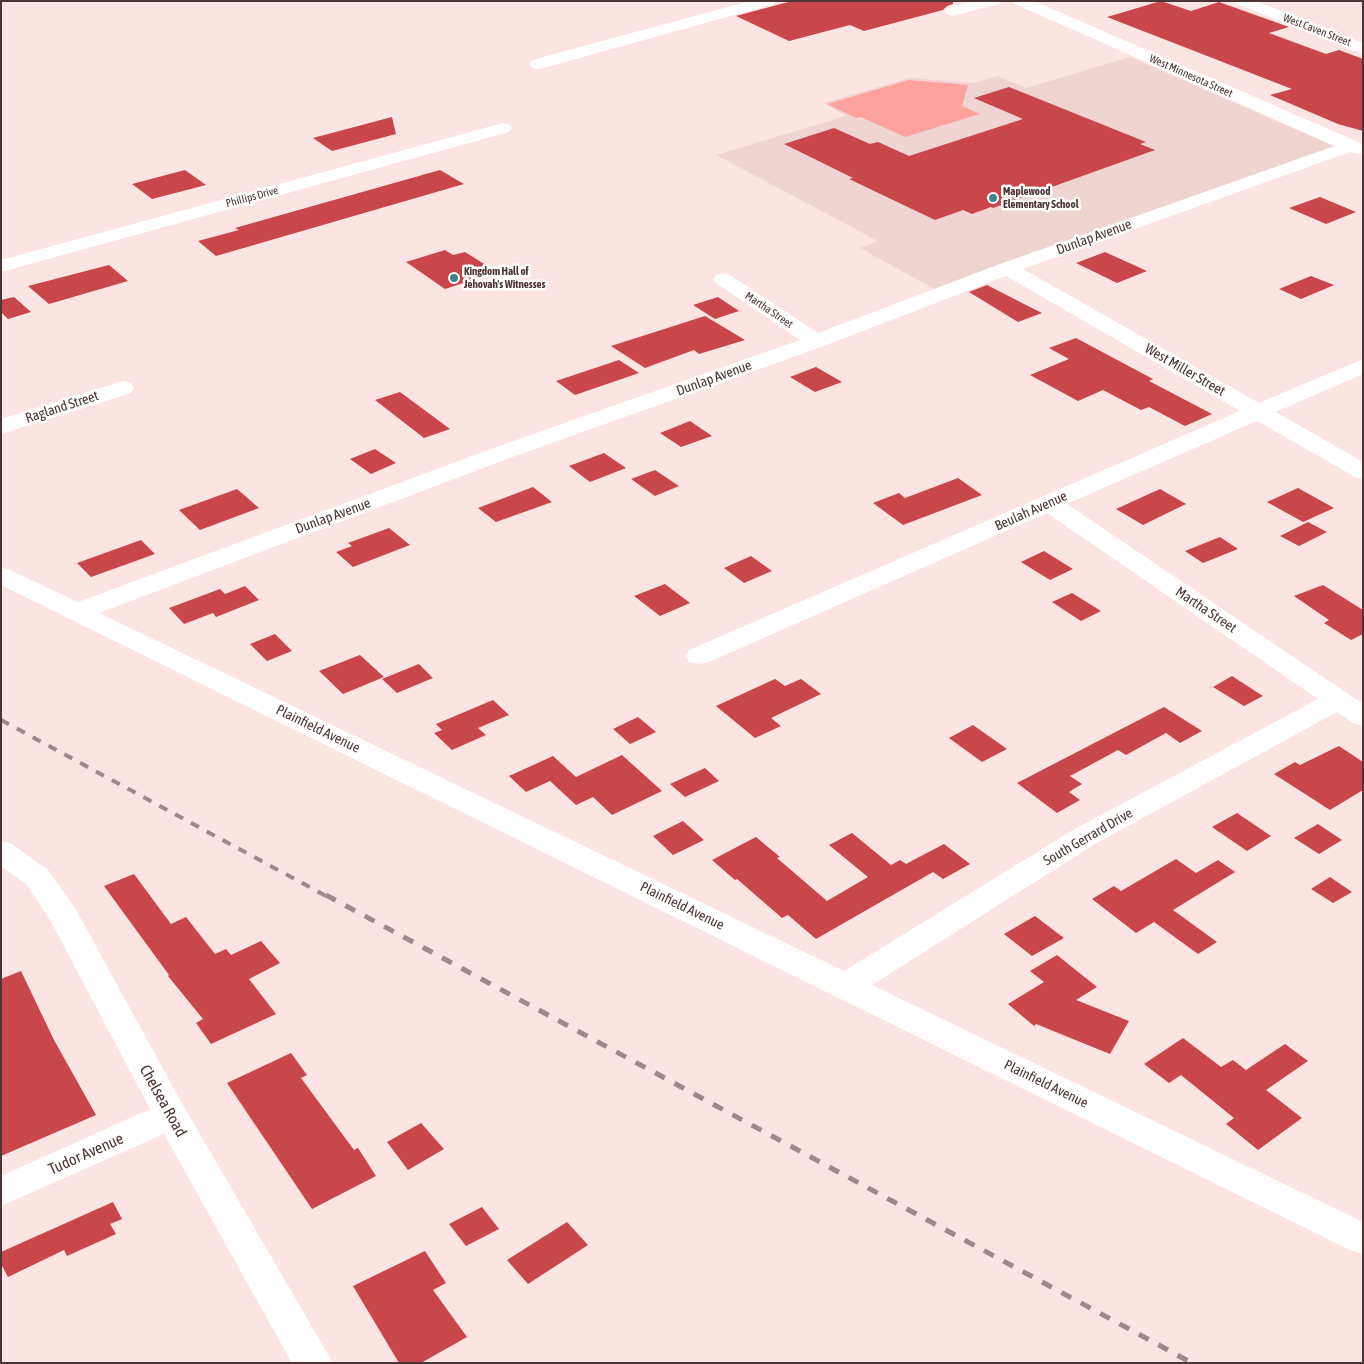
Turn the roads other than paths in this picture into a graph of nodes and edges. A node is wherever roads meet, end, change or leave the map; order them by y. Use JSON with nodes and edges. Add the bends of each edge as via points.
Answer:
{"nodes":[{"id":1,"x":768,"y":1,"type":"edge"},
{"id":2,"x":994,"y":1,"type":"edge"},
{"id":3,"x":1020,"y":1,"type":"edge"},
{"id":4,"x":1242,"y":1,"type":"edge"},
{"id":5,"x":953,"y":11,"type":"dead end"},
{"id":6,"x":1363,"y":49,"type":"edge"},
{"id":7,"x":538,"y":64,"type":"dead end"},
{"id":8,"x":503,"y":128,"type":"dead end"},
{"id":9,"x":1357,"y":148,"type":"edge"},
{"id":10,"x":1,"y":266,"type":"edge"},
{"id":11,"x":1007,"y":268,"type":"junction"},
{"id":12,"x":723,"y":279,"type":"dead end"},
{"id":13,"x":816,"y":341,"type":"junction"},
{"id":14,"x":1363,"y":366,"type":"edge"},
{"id":15,"x":122,"y":388,"type":"dead end"},
{"id":16,"x":1258,"y":412,"type":"junction"},
{"id":17,"x":1,"y":427,"type":"edge"},
{"id":18,"x":1363,"y":472,"type":"edge"},
{"id":19,"x":1049,"y":503,"type":"junction"},
{"id":20,"x":1,"y":575,"type":"edge"},
{"id":21,"x":77,"y":612,"type":"junction"},
{"id":22,"x":699,"y":656,"type":"dead end"},
{"id":23,"x":1338,"y":700,"type":"junction"},
{"id":24,"x":1363,"y":717,"type":"edge"},
{"id":25,"x":1,"y":851,"type":"edge"},
{"id":26,"x":845,"y":986,"type":"junction"},
{"id":27,"x":170,"y":1115,"type":"junction"},
{"id":28,"x":1,"y":1192,"type":"edge"},
{"id":29,"x":1363,"y":1240,"type":"edge"},
{"id":30,"x":313,"y":1363,"type":"edge"}],
"edges":[{"from":1,"to":7,"type":"street"},
{"from":2,"to":5,"type":"street"},
{"from":3,"to":9,"type":"street","name":"West Minnesota Street"},
{"from":4,"to":6,"type":"street","name":"West Caven Street"},
{"from":8,"to":10,"type":"street","name":"Phillips Drive"},
{"from":9,"to":11,"type":"street","name":"Dunlap Avenue","via":[[1287,167]]},
{"from":11,"to":13,"type":"street","name":"Dunlap Avenue"},
{"from":11,"to":16,"type":"street","name":"West Miller Street"},
{"from":12,"to":13,"type":"street","name":"Martha Street"},
{"from":13,"to":21,"type":"street","name":"Dunlap Avenue"},
{"from":14,"to":16,"type":"street","name":"Beulah Avenue"},
{"from":15,"to":17,"type":"street","name":"Ragland Street"},
{"from":16,"to":18,"type":"street","name":"West Miller Street"},
{"from":16,"to":19,"type":"street","name":"Beulah Avenue"},
{"from":19,"to":22,"type":"street","name":"Beulah Avenue"},
{"from":19,"to":23,"type":"street","name":"Martha Street"},
{"from":20,"to":21,"type":"street","name":"Plainfield Avenue"},
{"from":21,"to":26,"type":"street","name":"Plainfield Avenue"},
{"from":23,"to":24,"type":"street","name":"Martha Street"},
{"from":23,"to":26,"type":"street","name":"South Gerrard Drive","via":[[1084,837]]},
{"from":25,"to":27,"type":"street","name":"Chelsea Road","via":[[30,870],[49,892]]},
{"from":26,"to":29,"type":"street","name":"Plainfield Avenue"},
{"from":27,"to":28,"type":"street","name":"Tudor Avenue"},
{"from":27,"to":30,"type":"street","name":"Chelsea Road"}]}
